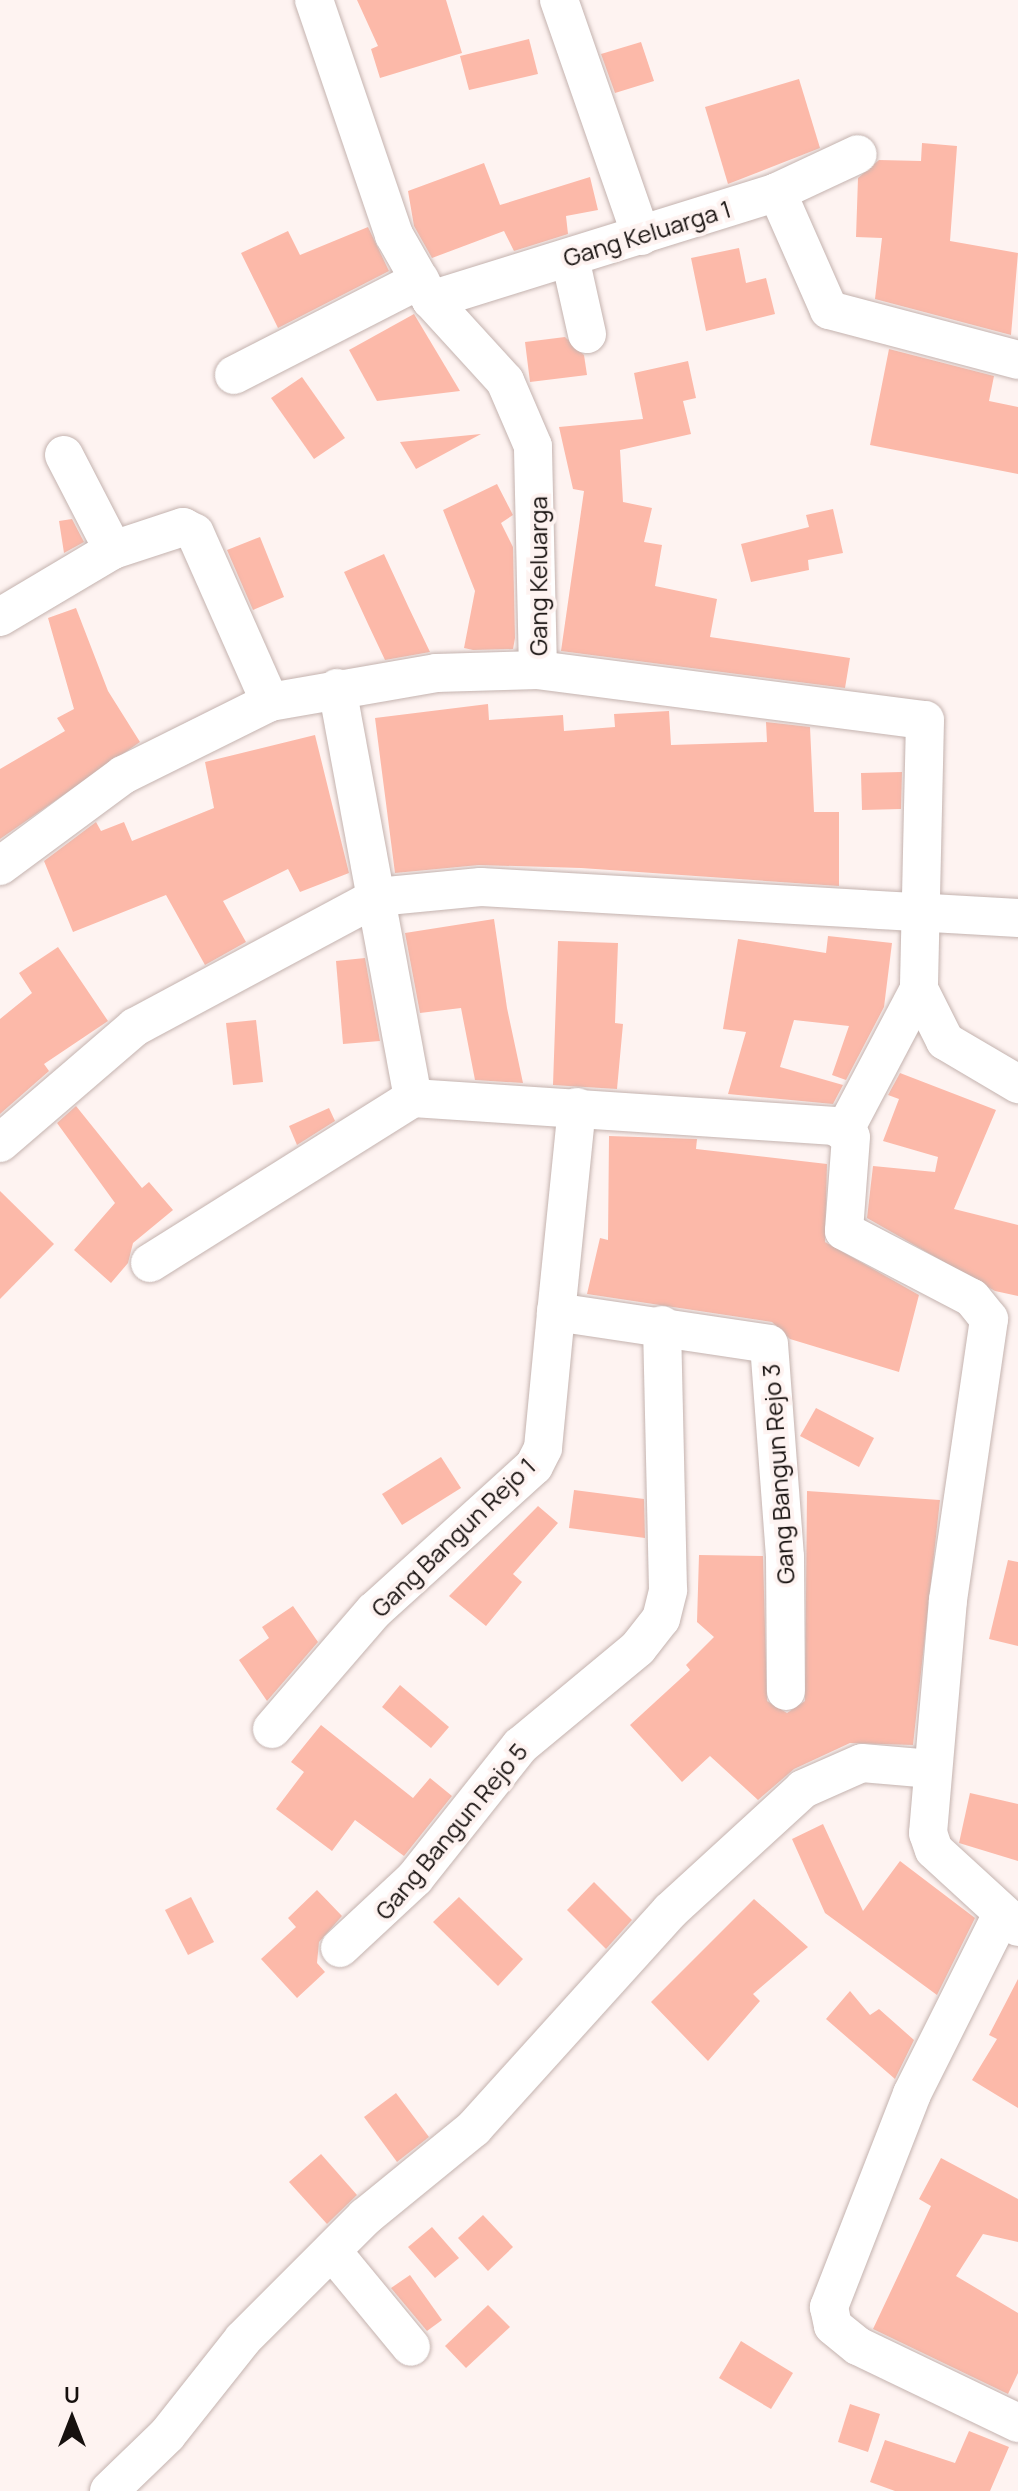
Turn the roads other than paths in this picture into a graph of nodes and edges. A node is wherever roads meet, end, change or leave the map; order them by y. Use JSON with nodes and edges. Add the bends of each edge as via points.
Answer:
{"nodes":[{"id":1,"x":314,"y":0,"type":"edge"},
{"id":2,"x":559,"y":0,"type":"edge"},
{"id":3,"x":858,"y":154,"type":"dead end"},
{"id":4,"x":777,"y":192,"type":"junction"},
{"id":5,"x":641,"y":236,"type":"junction"},
{"id":6,"x":570,"y":258,"type":"junction"},
{"id":7,"x":425,"y":290,"type":"junction"},
{"id":8,"x":587,"y":334,"type":"dead end"},
{"id":9,"x":1018,"y":360,"type":"edge"},
{"id":10,"x":234,"y":375,"type":"dead end"},
{"id":11,"x":64,"y":455,"type":"dead end"},
{"id":12,"x":113,"y":550,"type":"junction"},
{"id":13,"x":0,"y":617,"type":"edge"},
{"id":14,"x":538,"y":670,"type":"junction"},
{"id":15,"x":337,"y":688,"type":"junction"},
{"id":16,"x":270,"y":702,"type":"junction"},
{"id":17,"x":0,"y":866,"type":"edge"},
{"id":18,"x":377,"y":897,"type":"junction"},
{"id":19,"x":925,"y":913,"type":"junction"},
{"id":20,"x":1018,"y":918,"type":"edge"},
{"id":21,"x":919,"y":989,"type":"junction"},
{"id":22,"x":1018,"y":1084,"type":"edge"},
{"id":23,"x":413,"y":1098,"type":"junction"},
{"id":24,"x":577,"y":1107,"type":"junction"},
{"id":25,"x":844,"y":1131,"type":"junction"},
{"id":26,"x":0,"y":1143,"type":"edge"},
{"id":27,"x":150,"y":1263,"type":"dead end"},
{"id":28,"x":556,"y":1312,"type":"junction"},
{"id":29,"x":662,"y":1325,"type":"junction"},
{"id":30,"x":786,"y":1691,"type":"dead end"},
{"id":31,"x":272,"y":1729,"type":"dead end"},
{"id":32,"x":932,"y":1769,"type":"junction"},
{"id":33,"x":1010,"y":1920,"type":"edge"},
{"id":34,"x":340,"y":1948,"type":"dead end"},
{"id":35,"x":332,"y":2251,"type":"junction"},
{"id":36,"x":411,"y":2347,"type":"dead end"},
{"id":37,"x":1018,"y":2423,"type":"edge"},
{"id":38,"x":109,"y":2491,"type":"edge"}],
"edges":[{"from":1,"to":7,"type":"street","name":"Gang Keluarga","via":[[380,205]]},
{"from":2,"to":5,"type":"street"},
{"from":3,"to":4,"type":"street","name":"Gang Keluarga 1"},
{"from":4,"to":5,"type":"street","name":"Gang Keluarga 1"},
{"from":4,"to":9,"type":"street","via":[[829,310]]},
{"from":5,"to":6,"type":"street","name":"Gang Keluarga 1"},
{"from":6,"to":7,"type":"street","name":"Gang Keluarga 1"},
{"from":6,"to":8,"type":"street"},
{"from":7,"to":10,"type":"street","name":"Gang Keluarga 1"},
{"from":7,"to":14,"type":"street","name":"Gang Keluarga","via":[[505,381],[533,446]]},
{"from":11,"to":12,"type":"street"},
{"from":12,"to":13,"type":"street"},
{"from":12,"to":16,"type":"street","via":[[166,527],[195,533]]},
{"from":14,"to":15,"type":"street","name":"Gang Keluarga","via":[[436,673]]},
{"from":14,"to":19,"type":"street","via":[[925,720]]},
{"from":15,"to":16,"type":"street","name":"Gang Keluarga"},
{"from":15,"to":18,"type":"street"},
{"from":16,"to":17,"type":"street","name":"Gang Keluarga","via":[[123,775]]},
{"from":18,"to":19,"type":"street","via":[[481,887]]},
{"from":18,"to":23,"type":"street"},
{"from":18,"to":26,"type":"street","via":[[135,1027]]},
{"from":19,"to":20,"type":"street"},
{"from":19,"to":21,"type":"street"},
{"from":21,"to":22,"type":"street","via":[[945,1041]]},
{"from":21,"to":25,"type":"street"},
{"from":23,"to":24,"type":"street"},
{"from":23,"to":27,"type":"street"},
{"from":24,"to":25,"type":"street"},
{"from":24,"to":28,"type":"street"},
{"from":25,"to":32,"type":"street","via":[[851,1151],[844,1231],[972,1298],[989,1319],[948,1600]]},
{"from":28,"to":29,"type":"street","name":"Gang Bangun Rejo 3"},
{"from":28,"to":31,"type":"street","name":"Gang Bangun Rejo 1","via":[[543,1448],[534,1466],[374,1611]]},
{"from":29,"to":30,"type":"street","name":"Gang Bangun Rejo 3","via":[[769,1344],[785,1557]]},
{"from":29,"to":34,"type":"street","name":"Gang Bangun Rejo 5","via":[[668,1590],[661,1619],[638,1648],[520,1746],[415,1878]]},
{"from":32,"to":33,"type":"street","via":[[928,1833],[934,1850]]},
{"from":32,"to":35,"type":"street","via":[[862,1763],[803,1789],[670,1911],[474,2128]]},
{"from":33,"to":37,"type":"street","via":[[912,2094],[829,2307],[833,2326],[858,2346]]},
{"from":35,"to":36,"type":"street"},
{"from":35,"to":38,"type":"street"}]}
